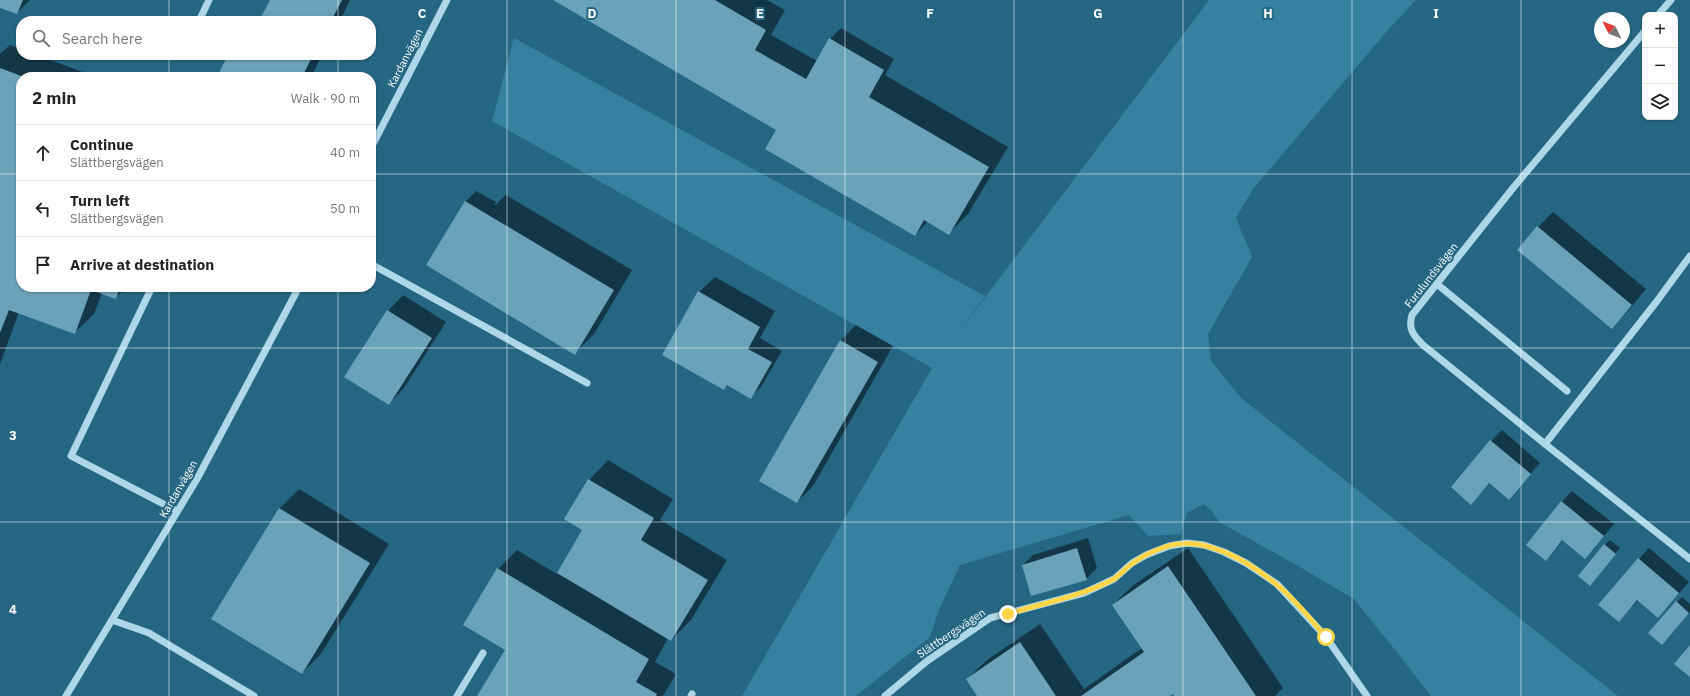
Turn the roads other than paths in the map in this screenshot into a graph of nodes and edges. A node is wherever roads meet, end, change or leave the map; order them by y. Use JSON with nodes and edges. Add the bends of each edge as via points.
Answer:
{"nodes":[{"id":1,"x":210,"y":0,"type":"edge"},
{"id":2,"x":447,"y":0,"type":"edge"},
{"id":3,"x":1671,"y":0,"type":"edge"},
{"id":4,"x":1661,"y":12,"type":"edge"},
{"id":5,"x":202,"y":16,"type":"edge"},
{"id":6,"x":1642,"y":35,"type":"edge"},
{"id":7,"x":376,"y":138,"type":"edge"},
{"id":8,"x":1690,"y":256,"type":"edge"},
{"id":9,"x":376,"y":267,"type":"edge"},
{"id":10,"x":1437,"y":284,"type":"junction"},
{"id":11,"x":150,"y":292,"type":"edge"},
{"id":12,"x":296,"y":292,"type":"edge"},
{"id":13,"x":587,"y":383,"type":"dead end"},
{"id":14,"x":1567,"y":391,"type":"dead end"},
{"id":15,"x":1544,"y":444,"type":"junction"},
{"id":16,"x":177,"y":511,"type":"junction"},
{"id":17,"x":1690,"y":559,"type":"edge"},
{"id":18,"x":112,"y":620,"type":"junction"},
{"id":19,"x":483,"y":653,"type":"dead end"},
{"id":20,"x":66,"y":696,"type":"edge"},
{"id":21,"x":254,"y":696,"type":"edge"},
{"id":22,"x":457,"y":696,"type":"edge"},
{"id":23,"x":885,"y":696,"type":"edge"},
{"id":24,"x":1367,"y":696,"type":"edge"}],
"edges":[{"from":1,"to":5,"type":"street"},
{"from":2,"to":7,"type":"street","name":"Kardanvägen"},
{"from":3,"to":4,"type":"street"},
{"from":6,"to":10,"type":"street","name":"Furulundsvägen","via":[[1513,188]]},
{"from":8,"to":15,"type":"street"},
{"from":9,"to":13,"type":"street"},
{"from":10,"to":14,"type":"street"},
{"from":10,"to":15,"type":"street","name":"Furulundsvägen","via":[[1412,315],[1412,334]]},
{"from":11,"to":16,"type":"street","via":[[71,456]]},
{"from":12,"to":16,"type":"street","name":"Kardanvägen","via":[[197,479]]},
{"from":15,"to":17,"type":"street","name":"Furulundsvägen"},
{"from":16,"to":18,"type":"street","name":"Kardanvägen"},
{"from":18,"to":20,"type":"street","name":"Kardanvägen"},
{"from":18,"to":21,"type":"street","via":[[149,633]]},
{"from":19,"to":22,"type":"street"},
{"from":23,"to":24,"type":"street","name":"Slättbergsvägen","via":[[927,661],[990,618],[1084,593],[1114,580],[1132,563],[1146,555],[1169,546],[1187,543],[1204,545],[1224,552],[1277,584],[1326,637]]}]}
